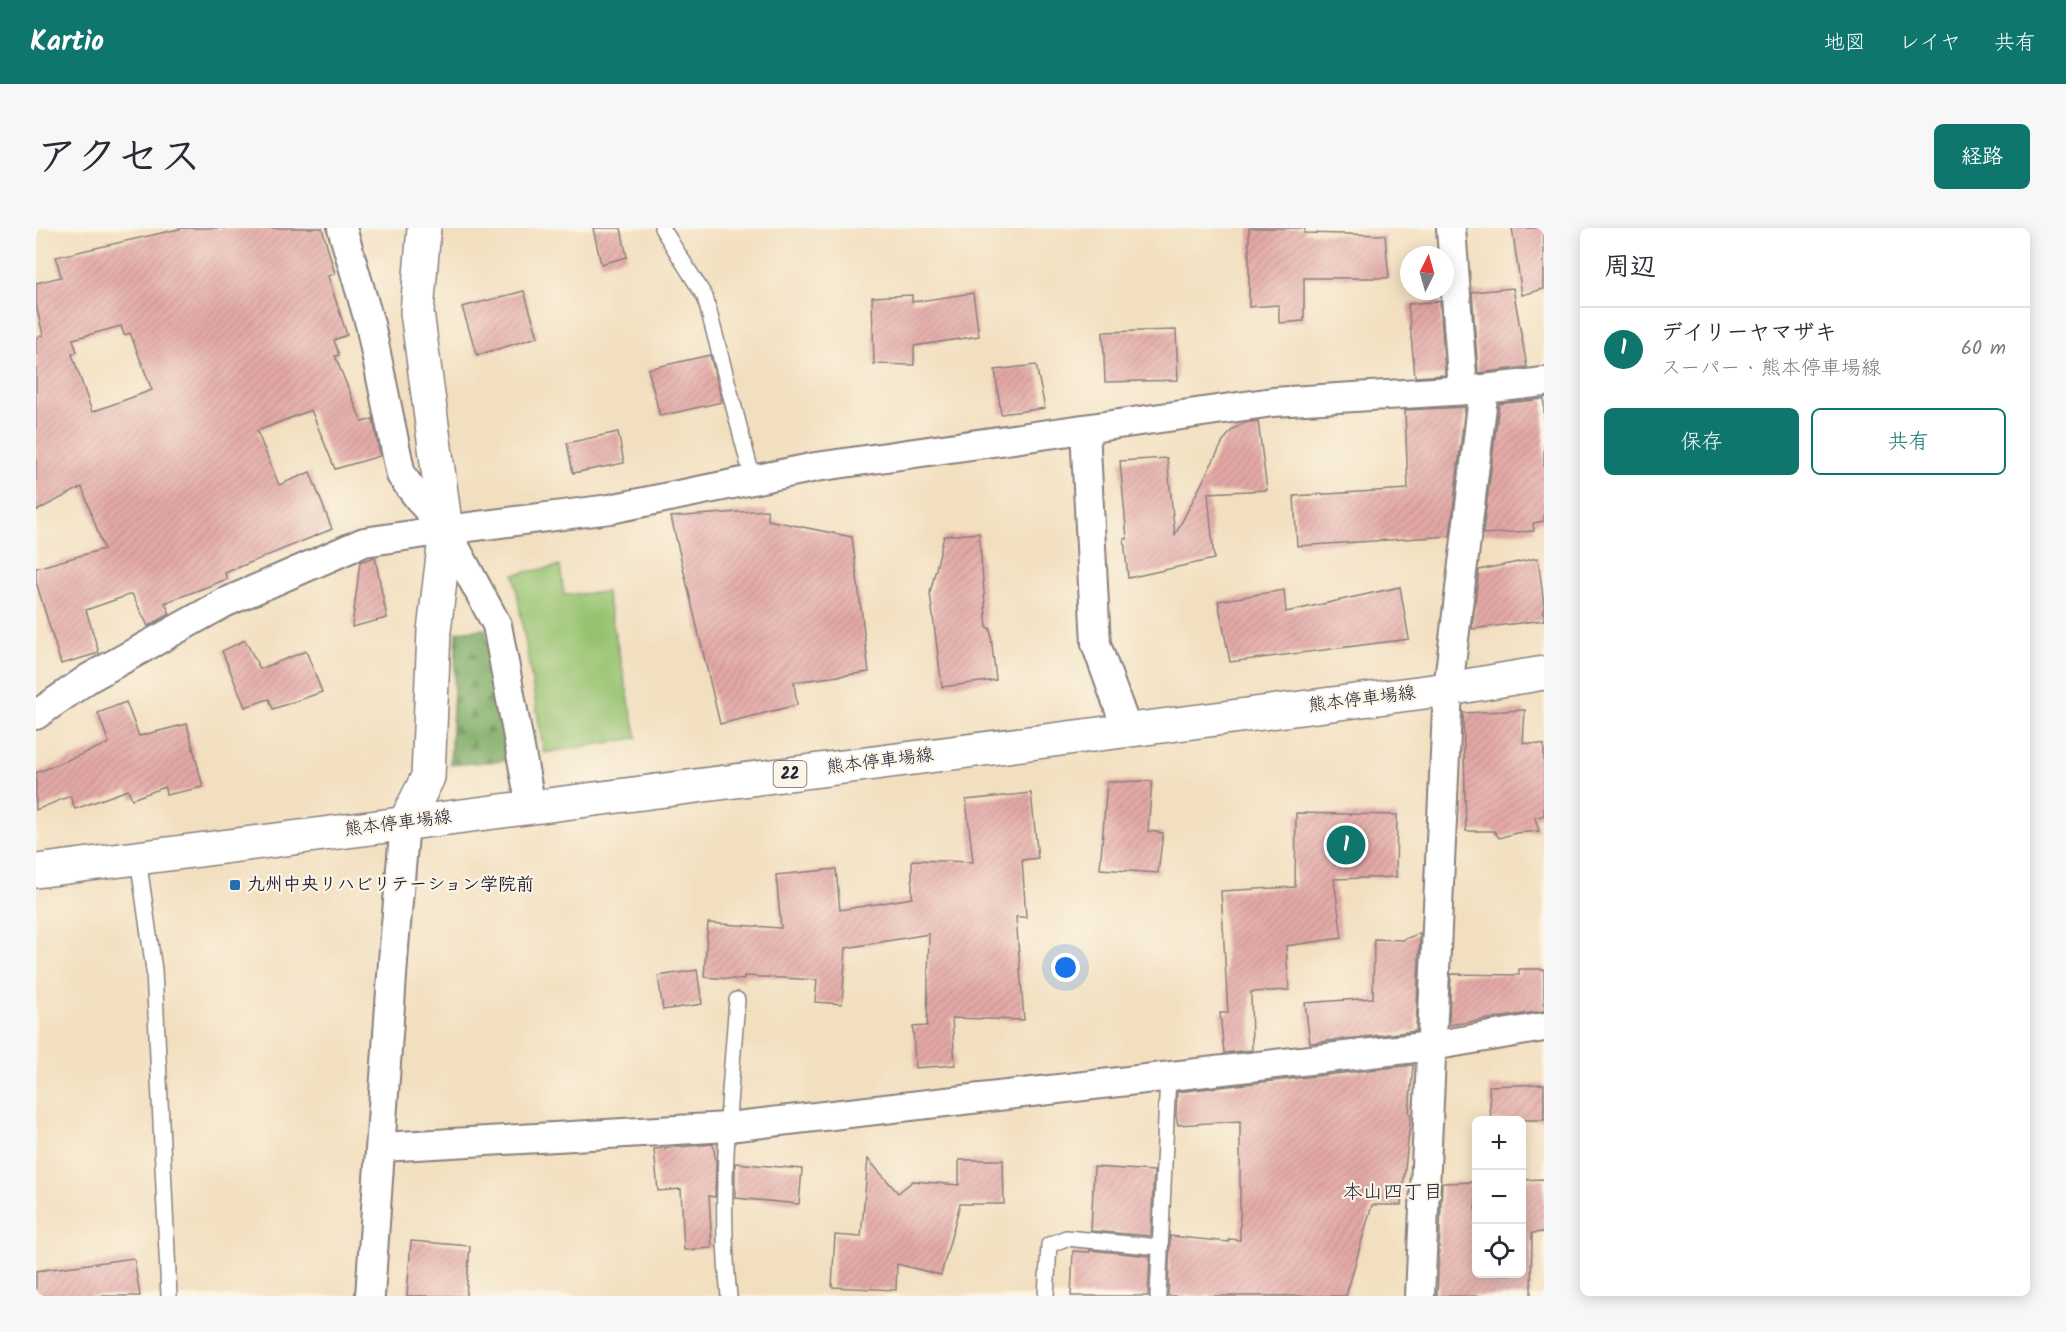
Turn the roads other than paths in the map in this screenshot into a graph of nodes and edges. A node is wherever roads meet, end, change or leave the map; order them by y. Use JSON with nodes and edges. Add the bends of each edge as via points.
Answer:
{"nodes":[{"id":1,"x":342,"y":228,"type":"edge"},
{"id":2,"x":424,"y":228,"type":"edge"},
{"id":3,"x":662,"y":228,"type":"edge"},
{"id":4,"x":1450,"y":228,"type":"edge"},
{"id":5,"x":1544,"y":382,"type":"edge"},
{"id":6,"x":1474,"y":390,"type":"junction"},
{"id":7,"x":1085,"y":429,"type":"junction"},
{"id":8,"x":753,"y":480,"type":"junction"},
{"id":9,"x":446,"y":530,"type":"junction"},
{"id":10,"x":1544,"y":673,"type":"edge"},
{"id":11,"x":1448,"y":689,"type":"junction"},
{"id":12,"x":36,"y":715,"type":"edge"},
{"id":13,"x":1127,"y":730,"type":"junction"},
{"id":14,"x":531,"y":807,"type":"junction"},
{"id":15,"x":405,"y":823,"type":"junction"},
{"id":16,"x":138,"y":858,"type":"junction"},
{"id":17,"x":36,"y":871,"type":"edge"},
{"id":18,"x":737,"y":1000,"type":"dead end"},
{"id":19,"x":1544,"y":1028,"type":"edge"},
{"id":20,"x":1432,"y":1046,"type":"junction"},
{"id":21,"x":1168,"y":1075,"type":"junction"},
{"id":22,"x":728,"y":1127,"type":"junction"},
{"id":23,"x":381,"y":1148,"type":"junction"},
{"id":24,"x":1160,"y":1247,"type":"junction"},
{"id":25,"x":169,"y":1296,"type":"edge"},
{"id":26,"x":370,"y":1296,"type":"edge"},
{"id":27,"x":729,"y":1296,"type":"edge"},
{"id":28,"x":1046,"y":1296,"type":"edge"},
{"id":29,"x":1158,"y":1296,"type":"edge"},
{"id":30,"x":1420,"y":1296,"type":"edge"}],
"edges":[{"from":1,"to":9,"type":"street","via":[[370,324],[401,475]]},
{"from":2,"to":9,"type":"main road","via":[[417,312]]},
{"from":3,"to":8,"type":"lane","via":[[705,297]]},
{"from":4,"to":6,"type":"street"},
{"from":5,"to":6,"type":"street"},
{"from":6,"to":7,"type":"street","via":[[1273,402]]},
{"from":6,"to":11,"type":"street"},
{"from":7,"to":8,"type":"street","via":[[816,467]]},
{"from":7,"to":13,"type":"street","via":[[1096,644]]},
{"from":8,"to":9,"type":"street","via":[[610,509]]},
{"from":9,"to":12,"type":"street","via":[[364,542],[224,603],[89,678]]},
{"from":9,"to":14,"type":"street","via":[[497,625]]},
{"from":9,"to":15,"type":"main road","via":[[434,631],[428,777]]},
{"from":10,"to":11,"type":"main road","name":"熊本停車場線","number":"22"},
{"from":11,"to":13,"type":"main road","name":"熊本停車場線","number":"22"},
{"from":11,"to":20,"type":"street"},
{"from":13,"to":14,"type":"main road","name":"熊本停車場線","number":"22"},
{"from":14,"to":15,"type":"main road","name":"熊本停車場線","number":"22"},
{"from":15,"to":16,"type":"main road","name":"熊本停車場線","number":"22"},
{"from":15,"to":23,"type":"street"},
{"from":16,"to":17,"type":"main road","name":"熊本停車場線","number":"22"},
{"from":16,"to":25,"type":"lane","via":[[154,970]]},
{"from":18,"to":22,"type":"lane"},
{"from":19,"to":20,"type":"street"},
{"from":20,"to":21,"type":"street"},
{"from":20,"to":30,"type":"street"},
{"from":21,"to":22,"type":"street"},
{"from":21,"to":24,"type":"lane"},
{"from":22,"to":23,"type":"street"},
{"from":22,"to":27,"type":"lane","via":[[724,1252]]},
{"from":23,"to":26,"type":"street"},
{"from":24,"to":28,"type":"lane","via":[[1066,1238],[1049,1245]]},
{"from":24,"to":29,"type":"lane"}]}
